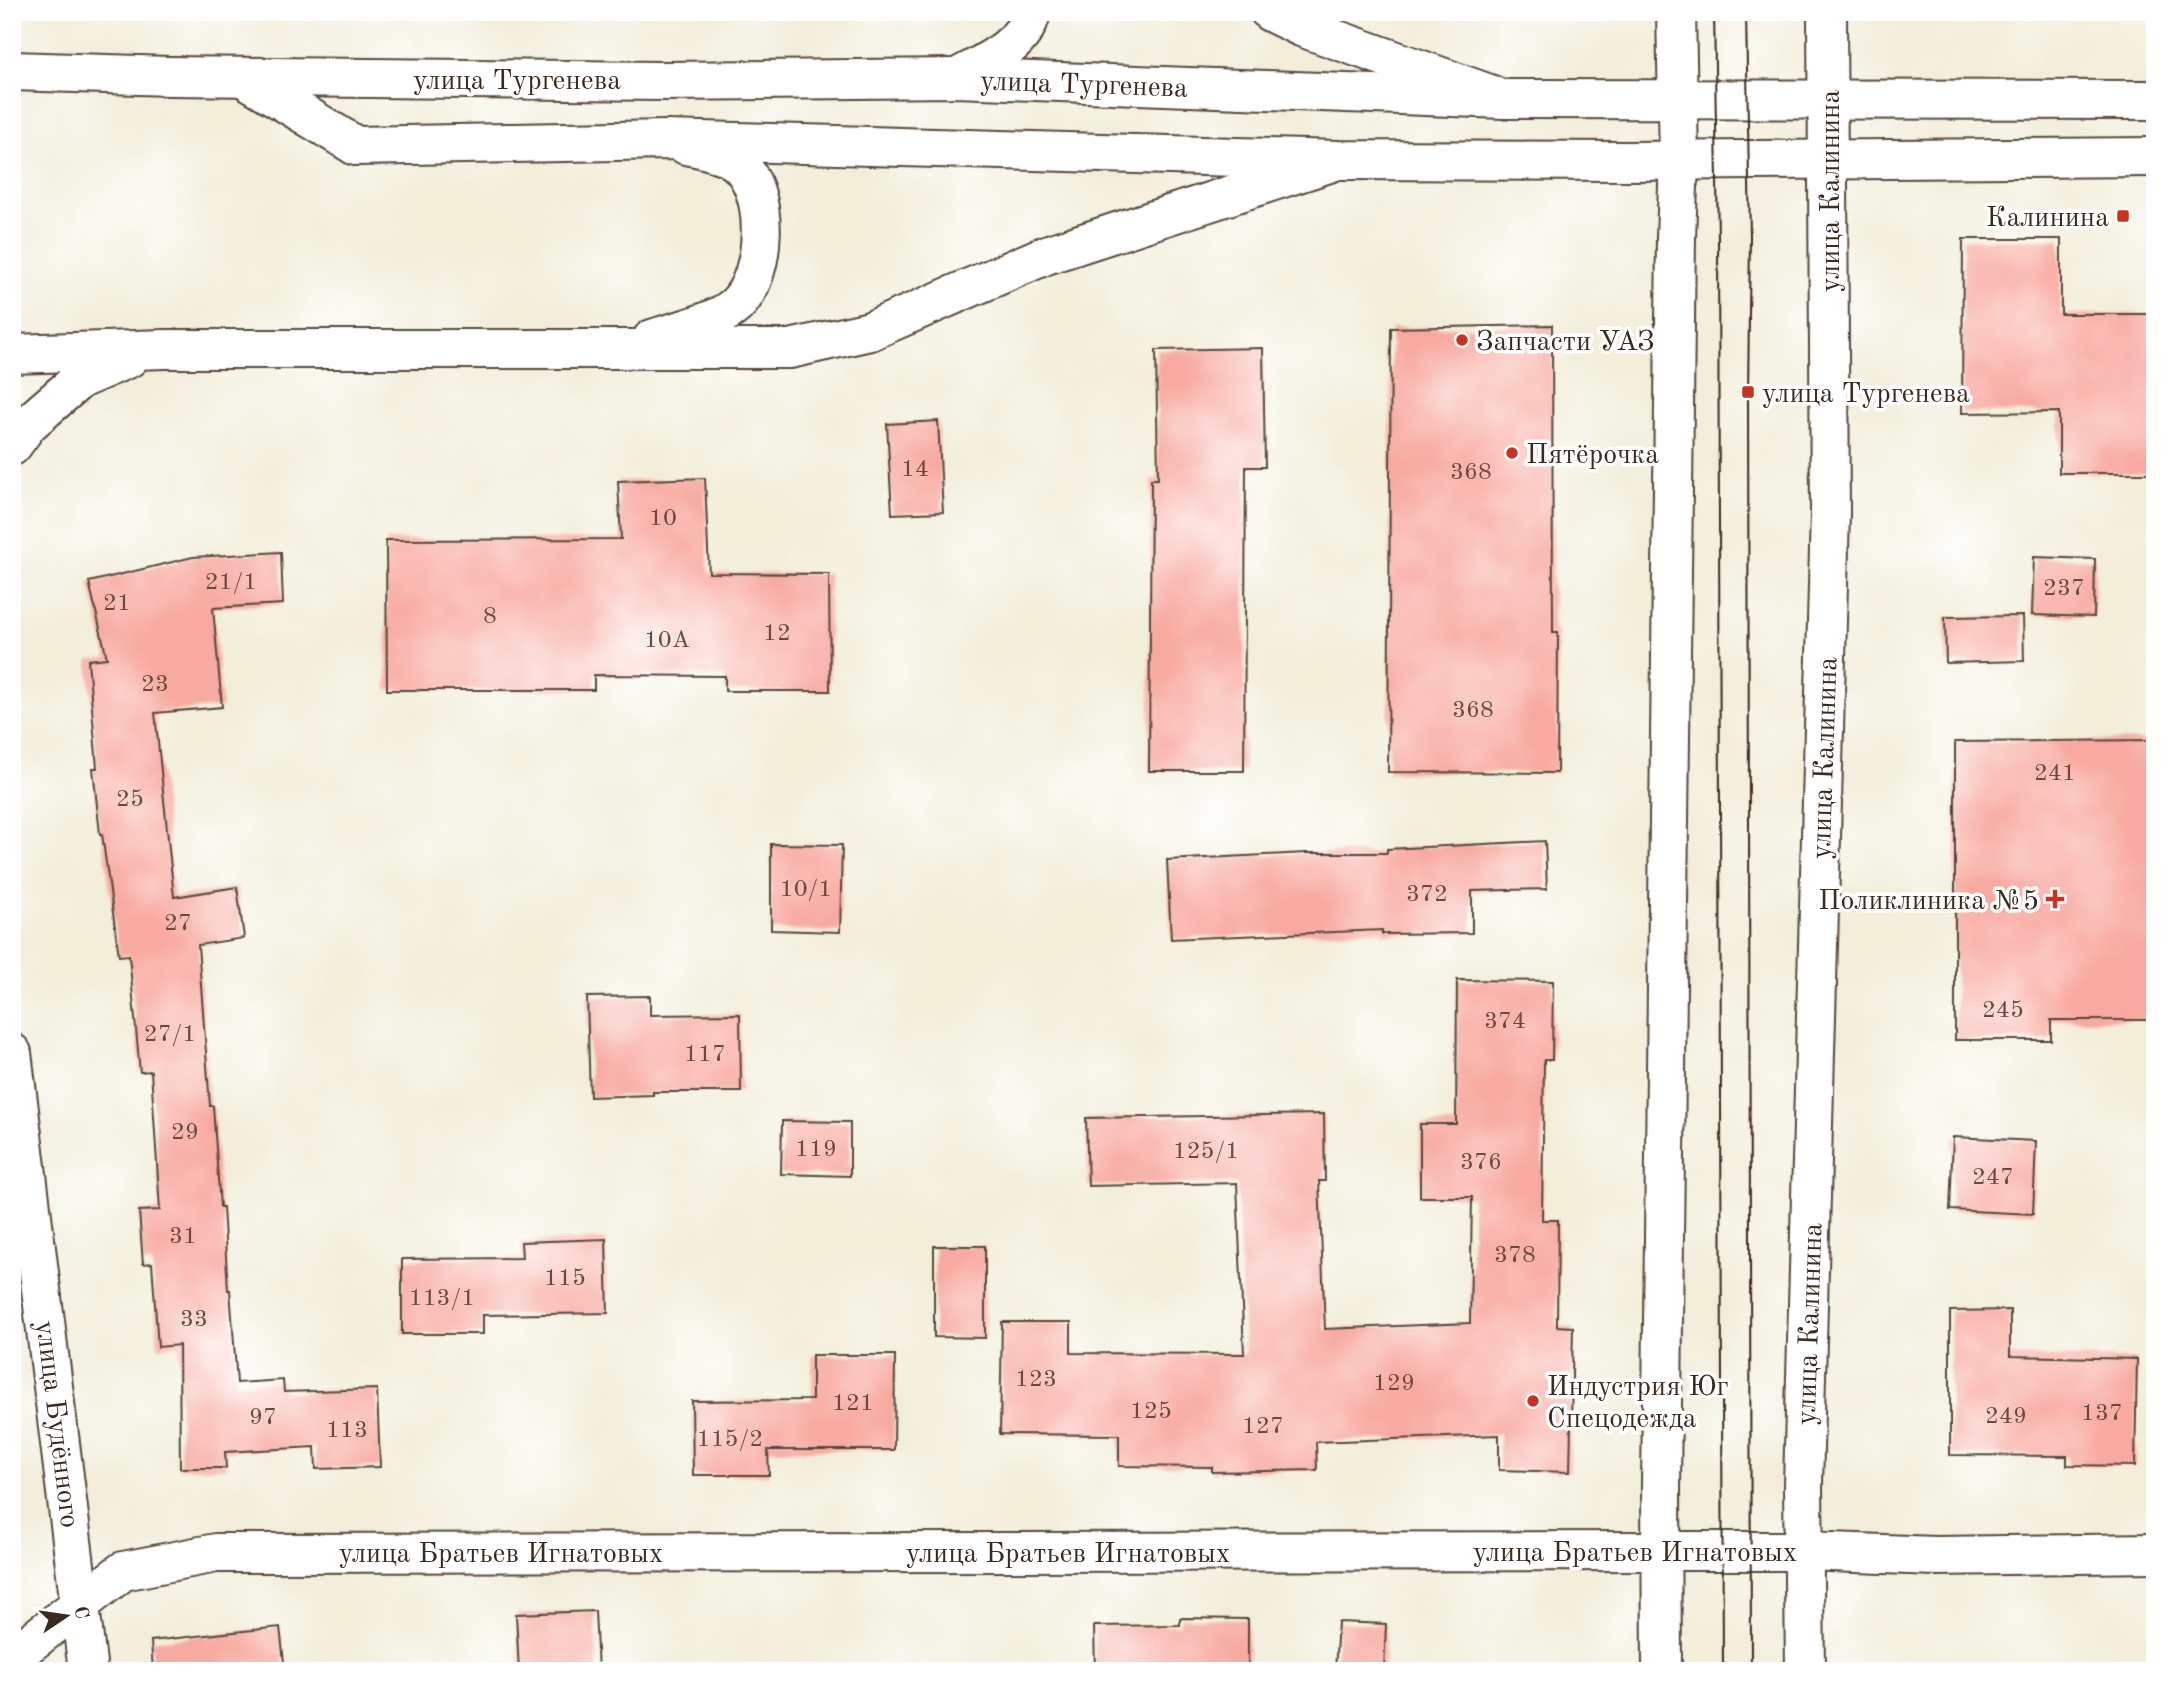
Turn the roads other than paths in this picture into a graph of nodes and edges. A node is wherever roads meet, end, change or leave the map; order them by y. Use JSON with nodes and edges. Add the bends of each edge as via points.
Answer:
{"nodes":[{"id":1,"x":1031,"y":12,"type":"edge"},
{"id":2,"x":1270,"y":12,"type":"edge"},
{"id":3,"x":1675,"y":12,"type":"edge"},
{"id":4,"x":1827,"y":12,"type":"edge"},
{"id":5,"x":12,"y":71,"type":"edge"},
{"id":6,"x":243,"y":77,"type":"junction"},
{"id":7,"x":957,"y":78,"type":"junction"},
{"id":8,"x":1504,"y":99,"type":"junction"},
{"id":9,"x":1678,"y":100,"type":"junction"},
{"id":10,"x":1828,"y":100,"type":"junction"},
{"id":11,"x":2155,"y":100,"type":"edge"},
{"id":12,"x":667,"y":140,"type":"junction"},
{"id":13,"x":2155,"y":157,"type":"edge"},
{"id":14,"x":1829,"y":159,"type":"junction"},
{"id":15,"x":1339,"y":160,"type":"junction"},
{"id":16,"x":1679,"y":160,"type":"junction"},
{"id":17,"x":150,"y":349,"type":"junction"},
{"id":18,"x":621,"y":349,"type":"junction"},
{"id":19,"x":12,"y":354,"type":"edge"},
{"id":20,"x":12,"y":446,"type":"edge"},
{"id":21,"x":12,"y":1053,"type":"edge"},
{"id":22,"x":1662,"y":1550,"type":"junction"},
{"id":23,"x":1804,"y":1551,"type":"junction"},
{"id":24,"x":2155,"y":1553,"type":"edge"},
{"id":25,"x":82,"y":1605,"type":"junction"},
{"id":26,"x":12,"y":1657,"type":"edge"},
{"id":27,"x":88,"y":1671,"type":"edge"},
{"id":28,"x":1662,"y":1671,"type":"edge"},
{"id":29,"x":1805,"y":1671,"type":"edge"}],
"edges":[{"from":1,"to":7,"type":"main road","via":[[1028,26],[998,55]]},
{"from":2,"to":8,"type":"main road"},
{"from":3,"to":9,"type":"main road"},
{"from":4,"to":10,"type":"main road","name":"улица Калинина"},
{"from":5,"to":6,"type":"main road","name":"улица Тургенева"},
{"from":6,"to":7,"type":"main road","name":"улица Тургенева"},
{"from":6,"to":12,"type":"main road","via":[[356,146]]},
{"from":7,"to":8,"type":"main road","name":"улица Тургенева"},
{"from":8,"to":9,"type":"main road","name":"улица Тургенева"},
{"from":9,"to":10,"type":"main road","name":"улица Тургенева"},
{"from":9,"to":16,"type":"main road"},
{"from":10,"to":11,"type":"main road","name":"улица Тургенева"},
{"from":10,"to":14,"type":"main road","name":"улица Калинина"},
{"from":12,"to":15,"type":"main road"},
{"from":12,"to":18,"type":"main road","via":[[712,151],[736,162],[748,176],[755,190],[760,226],[758,264],[750,287],[735,306],[711,319]]},
{"from":13,"to":14,"type":"main road"},
{"from":14,"to":16,"type":"main road"},
{"from":14,"to":23,"type":"main road","name":"улица Калинина","via":[[1830,513]]},
{"from":15,"to":16,"type":"main road"},
{"from":15,"to":18,"type":"main road","via":[[1046,255],[870,331],[790,349]]},
{"from":16,"to":22,"type":"main road"},
{"from":17,"to":18,"type":"main road"},
{"from":17,"to":19,"type":"main road"},
{"from":17,"to":20,"type":"main road","via":[[80,379],[29,424]]},
{"from":21,"to":25,"type":"main road","name":"улица Будённого"},
{"from":22,"to":23,"type":"main road","name":"улица Братьев Игнатовых"},
{"from":22,"to":25,"type":"main road","name":"улица Братьев Игнатовых","via":[[216,1553],[122,1571]]},
{"from":22,"to":28,"type":"main road"},
{"from":23,"to":24,"type":"main road","name":"улица Братьев Игнатовых","via":[[1936,1556]]},
{"from":23,"to":29,"type":"main road","name":"улица Калинина"},
{"from":25,"to":26,"type":"main road","name":"улица Братьев Игнатовых"},
{"from":25,"to":27,"type":"main road","name":"улица Будённого"}]}
